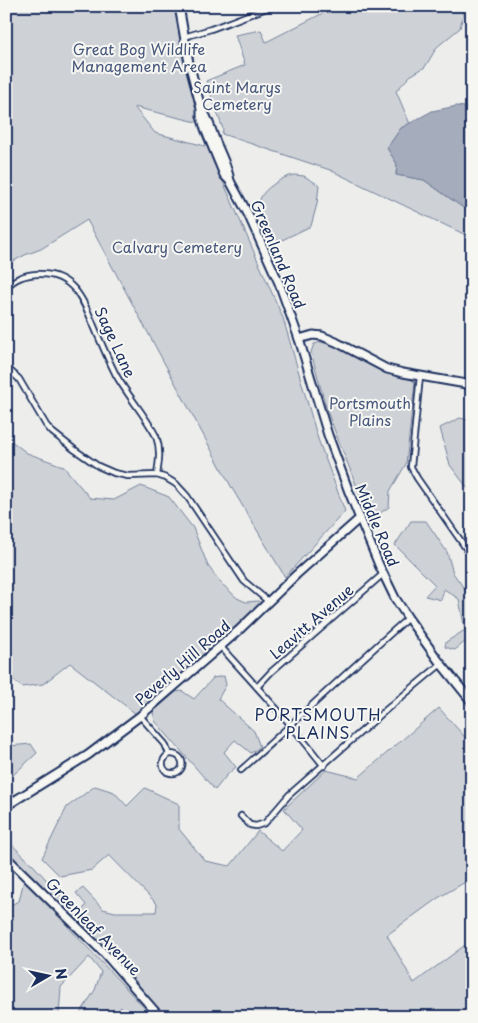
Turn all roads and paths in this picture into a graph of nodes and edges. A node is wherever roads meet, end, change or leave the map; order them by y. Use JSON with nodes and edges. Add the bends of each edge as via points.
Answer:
{"nodes":[{"id":1,"x":179,"y":6,"type":"edge"},
{"id":2,"x":272,"y":6,"type":"edge"},
{"id":3,"x":261,"y":8,"type":"edge"},
{"id":4,"x":184,"y":37,"type":"junction"},
{"id":5,"x":6,"y":287,"type":"edge"},
{"id":6,"x":299,"y":338,"type":"junction"},
{"id":7,"x":6,"y":367,"type":"edge"},
{"id":8,"x":420,"y":376,"type":"junction"},
{"id":9,"x":472,"y":386,"type":"edge"},
{"id":10,"x":157,"y":475,"type":"junction"},
{"id":11,"x":360,"y":518,"type":"junction"},
{"id":12,"x":472,"y":557,"type":"edge"},
{"id":13,"x":383,"y":574,"type":"junction"},
{"id":14,"x":269,"y":602,"type":"junction"},
{"id":15,"x":408,"y":618,"type":"junction"},
{"id":16,"x":220,"y":646,"type":"junction"},
{"id":17,"x":441,"y":664,"type":"junction"},
{"id":18,"x":257,"y":687,"type":"junction"},
{"id":19,"x":472,"y":702,"type":"edge"},
{"id":20,"x":140,"y":716,"type":"junction"},
{"id":21,"x":291,"y":725,"type":"junction"},
{"id":22,"x":169,"y":754,"type":"junction"},
{"id":23,"x":324,"y":766,"type":"junction"},
{"id":24,"x":241,"y":770,"type":"dead end"},
{"id":25,"x":6,"y":806,"type":"edge"},
{"id":26,"x":241,"y":816,"type":"dead end"},
{"id":27,"x":6,"y":856,"type":"edge"},
{"id":28,"x":160,"y":1017,"type":"edge"}],
"edges":[{"from":1,"to":4,"type":"street","name":"Greenland Road"},
{"from":2,"to":3,"type":"street"},
{"from":3,"to":4,"type":"street"},
{"from":4,"to":6,"type":"street","name":"Greenland Road","via":[[201,116],[270,262]]},
{"from":5,"to":10,"type":"street","name":"Sage Lane","via":[[22,276],[44,274],[54,275],[74,287],[83,300],[117,377],[156,436],[160,455]]},
{"from":6,"to":8,"type":"street","via":[[327,338],[386,369]]},
{"from":6,"to":11,"type":"street","name":"Middle Road","via":[[328,435]]},
{"from":7,"to":10,"type":"street","via":[[19,379],[46,426],[75,450],[114,474]]},
{"from":8,"to":9,"type":"street"},
{"from":8,"to":12,"type":"street","via":[[411,467]]},
{"from":10,"to":14,"type":"street","via":[[181,489],[244,581]]},
{"from":11,"to":13,"type":"street","name":"Middle Road"},
{"from":11,"to":14,"type":"street","name":"Peverly Hill Road"},
{"from":13,"to":15,"type":"street","name":"Middle Road"},
{"from":13,"to":18,"type":"street","name":"Leavitt Avenue"},
{"from":14,"to":16,"type":"street","name":"Peverly Hill Road"},
{"from":15,"to":17,"type":"street","name":"Middle Road"},
{"from":15,"to":21,"type":"street"},
{"from":16,"to":18,"type":"street"},
{"from":16,"to":20,"type":"street","name":"Peverly Hill Road"},
{"from":17,"to":19,"type":"street","name":"Middle Road"},
{"from":17,"to":23,"type":"street"},
{"from":18,"to":21,"type":"street"},
{"from":20,"to":22,"type":"street","via":[[165,744]]},
{"from":20,"to":25,"type":"street","name":"Peverly Hill Road","via":[[88,755]]},
{"from":21,"to":23,"type":"street"},
{"from":21,"to":24,"type":"street"},
{"from":22,"to":22,"type":"street","via":[[178,755],[182,761],[182,768],[175,774],[167,772],[162,764]]},
{"from":23,"to":26,"type":"street","via":[[289,795],[265,823],[250,825]]},
{"from":27,"to":28,"type":"street","name":"Greenleaf Avenue","via":[[104,953]]}]}
